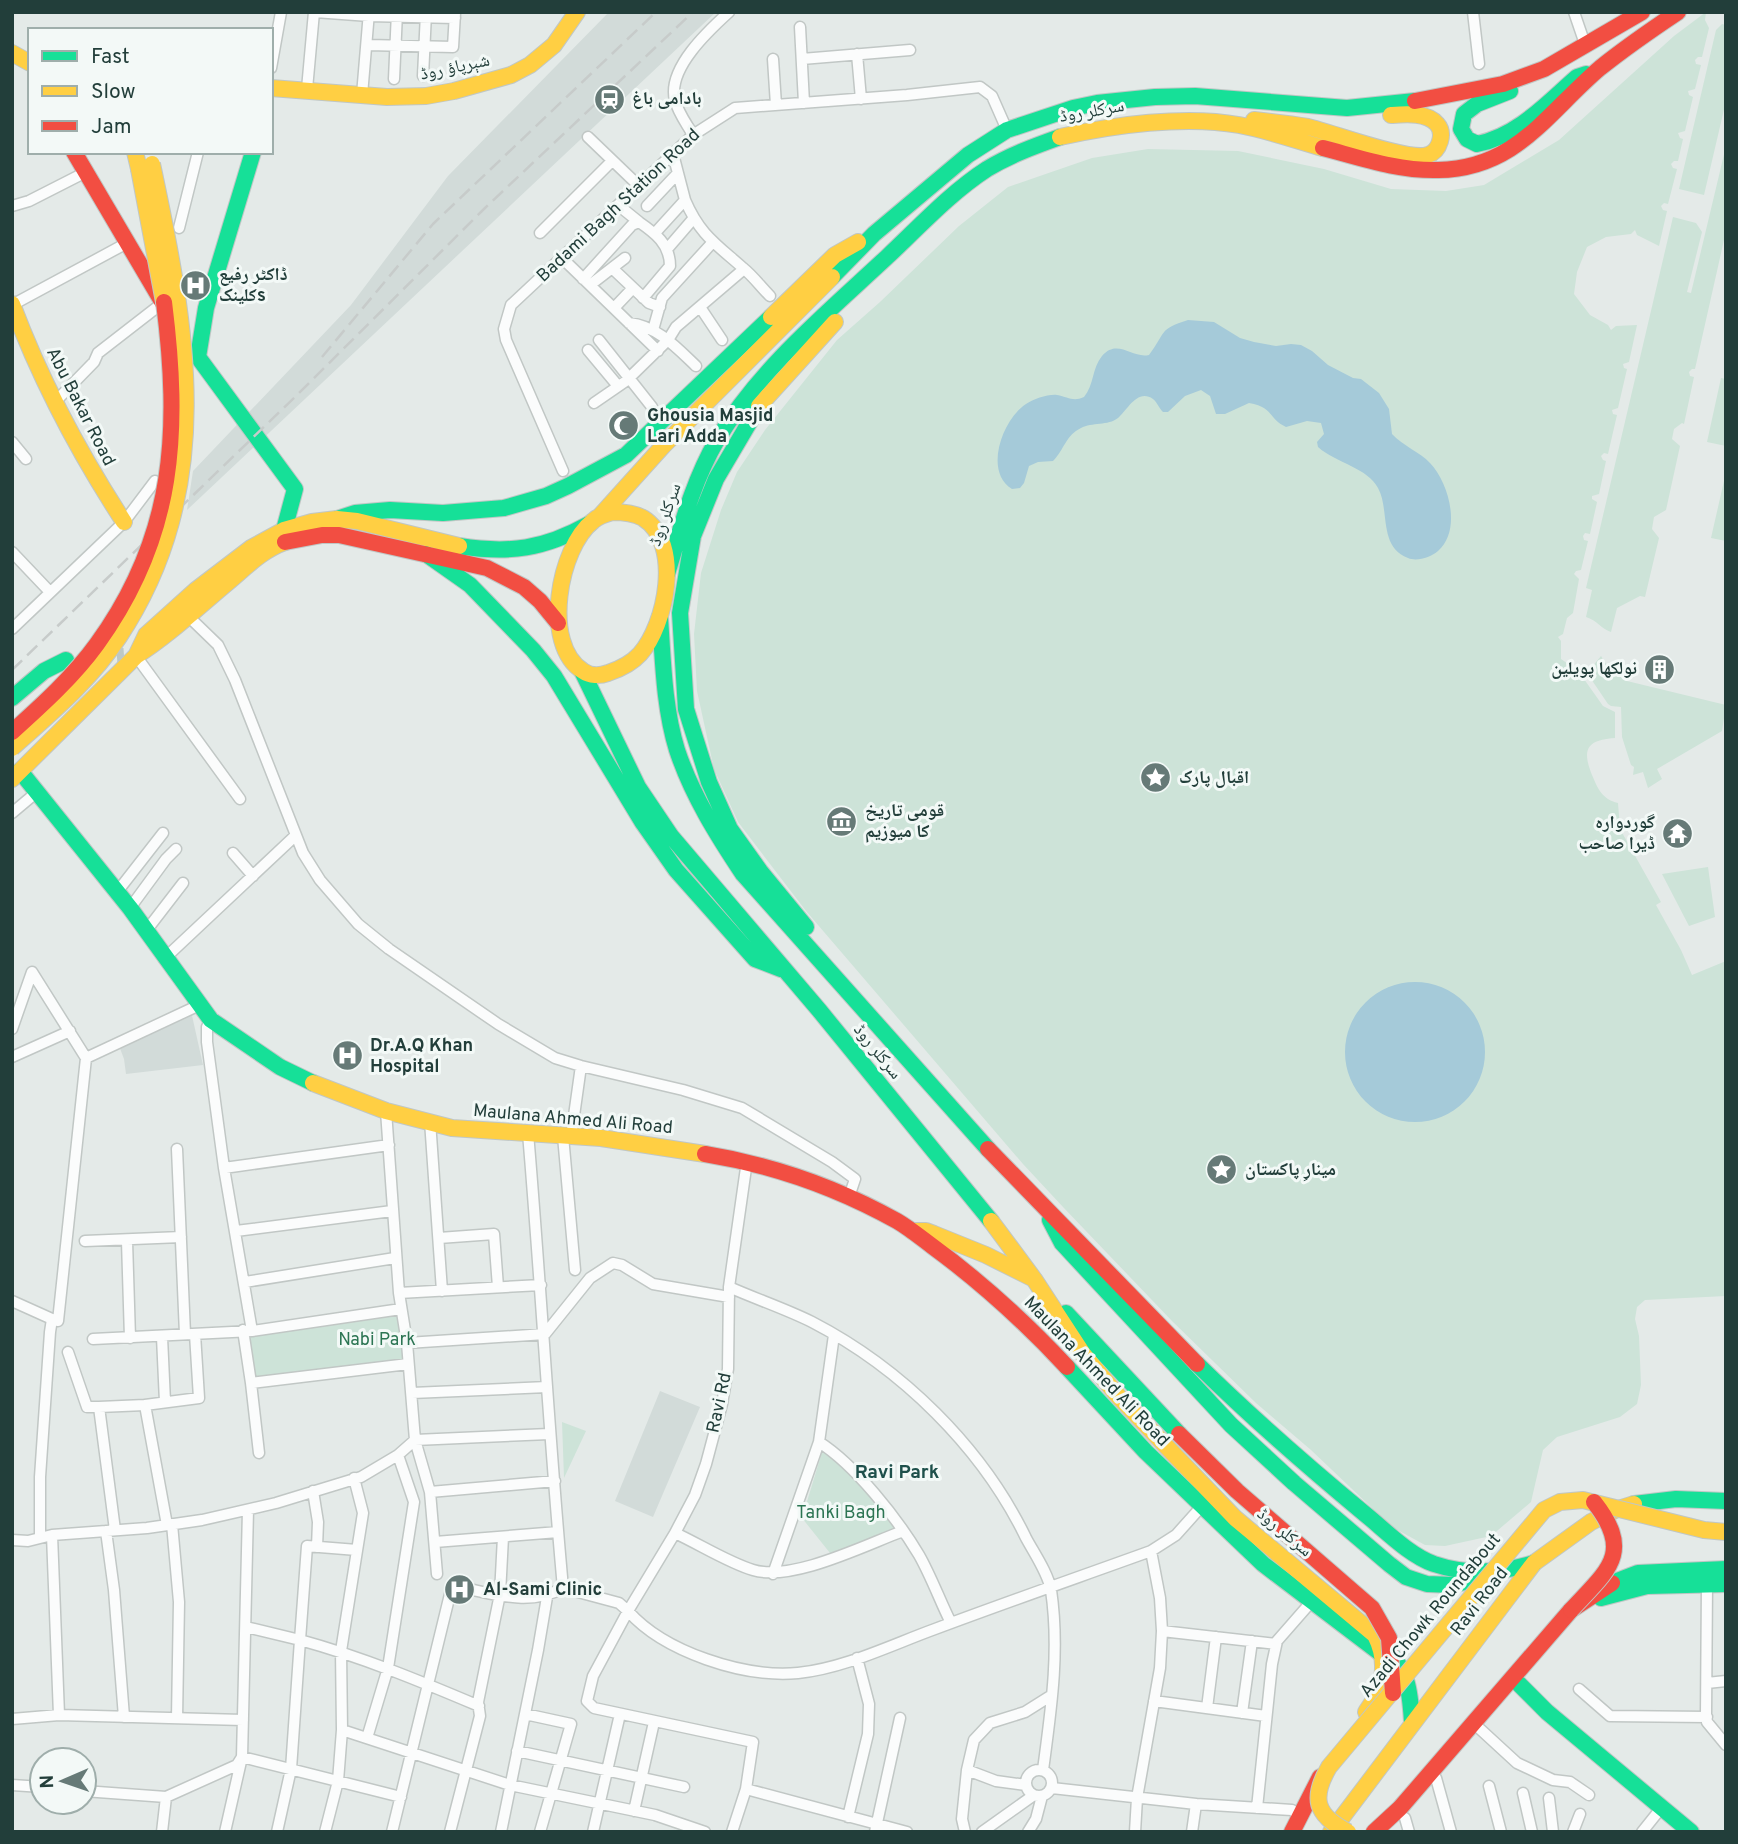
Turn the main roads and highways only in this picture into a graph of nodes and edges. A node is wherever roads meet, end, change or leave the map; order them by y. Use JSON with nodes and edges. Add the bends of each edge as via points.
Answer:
{"nodes":[{"id":1,"x":577,"y":12,"type":"edge"},
{"id":2,"x":1642,"y":12,"type":"edge"},
{"id":3,"x":1678,"y":12,"type":"edge"},
{"id":4,"x":12,"y":52,"type":"edge"},
{"id":5,"x":28,"y":62,"type":"edge"},
{"id":6,"x":1545,"y":69,"type":"junction"},
{"id":7,"x":1599,"y":69,"type":"junction"},
{"id":8,"x":273,"y":88,"type":"edge"},
{"id":9,"x":1346,"y":108,"type":"junction"},
{"id":10,"x":1222,"y":122,"type":"junction"},
{"id":11,"x":75,"y":154,"type":"edge"},
{"id":12,"x":252,"y":154,"type":"edge"},
{"id":13,"x":147,"y":162,"type":"edge"},
{"id":14,"x":874,"y":234,"type":"junction"},
{"id":15,"x":861,"y":282,"type":"junction"},
{"id":16,"x":12,"y":304,"type":"edge"},
{"id":17,"x":198,"y":357,"type":"junction"},
{"id":18,"x":337,"y":519,"type":"junction"},
{"id":19,"x":594,"y":520,"type":"junction"},
{"id":20,"x":124,"y":522,"type":"road end"},
{"id":21,"x":285,"y":530,"type":"junction"},
{"id":22,"x":426,"y":554,"type":"junction"},
{"id":23,"x":667,"y":574,"type":"junction"},
{"id":24,"x":660,"y":617,"type":"junction"},
{"id":25,"x":558,"y":623,"type":"junction"},
{"id":26,"x":130,"y":656,"type":"junction"},
{"id":27,"x":66,"y":660,"type":"dead end"},
{"id":28,"x":582,"y":671,"type":"junction"},
{"id":29,"x":12,"y":698,"type":"edge"},
{"id":30,"x":12,"y":733,"type":"edge"},
{"id":31,"x":12,"y":748,"type":"edge"},
{"id":32,"x":16,"y":775,"type":"edge"},
{"id":33,"x":784,"y":970,"type":"junction"},
{"id":34,"x":870,"y":1016,"type":"junction"},
{"id":35,"x":1044,"y":1208,"type":"junction"},
{"id":36,"x":912,"y":1231,"type":"junction"},
{"id":37,"x":1034,"y":1279,"type":"junction"},
{"id":38,"x":1119,"y":1397,"type":"junction"},
{"id":39,"x":1105,"y":1408,"type":"junction"},
{"id":40,"x":1726,"y":1501,"type":"edge"},
{"id":41,"x":1594,"y":1502,"type":"junction"},
{"id":42,"x":1726,"y":1532,"type":"edge"},
{"id":43,"x":1534,"y":1563,"type":"junction"},
{"id":44,"x":1726,"y":1569,"type":"edge"},
{"id":45,"x":1492,"y":1574,"type":"junction"},
{"id":46,"x":1726,"y":1584,"type":"edge"},
{"id":47,"x":1571,"y":1610,"type":"junction"},
{"id":48,"x":1382,"y":1649,"type":"junction"},
{"id":49,"x":1519,"y":1684,"type":"junction"},
{"id":50,"x":1392,"y":1693,"type":"junction"},
{"id":51,"x":1412,"y":1722,"type":"junction"},
{"id":52,"x":1318,"y":1788,"type":"junction"},
{"id":53,"x":1407,"y":1825,"type":"edge"},
{"id":54,"x":1296,"y":1827,"type":"edge"},
{"id":55,"x":1331,"y":1832,"type":"edge"},
{"id":56,"x":1348,"y":1832,"type":"edge"},
{"id":57,"x":1374,"y":1832,"type":"edge"},
{"id":58,"x":1393,"y":1832,"type":"edge"},
{"id":59,"x":1691,"y":1832,"type":"edge"}],
"edges":[{"from":1,"to":8,"type":"main road","name":"شېرپاؤ روڈ","via":[[556,43],[521,72],[440,94],[362,95]]},
{"from":2,"to":6,"type":"main road","name":"سرکلر روڈ"},
{"from":3,"to":7,"type":"main road","name":"سرکلر روڈ"},
{"from":4,"to":5,"type":"main road"},
{"from":6,"to":7,"type":"main road","via":[[1518,87],[1468,107],[1460,120],[1466,139],[1476,144],[1494,140],[1577,77]]},
{"from":6,"to":9,"type":"main road","name":"سرکلر روڈ","via":[[1479,90]]},
{"from":7,"to":10,"type":"main road","name":"سرکلر روڈ","via":[[1513,148],[1454,169],[1394,167]]},
{"from":9,"to":10,"type":"main road","via":[[1369,116],[1427,116],[1439,127],[1441,139],[1435,151],[1419,156],[1290,123]]},
{"from":9,"to":14,"type":"main road","name":"سرکلر روڈ","via":[[1195,96],[1073,108],[1007,130],[968,155]]},
{"from":10,"to":15,"type":"main road","name":"سرکلر روڈ","via":[[1104,127],[1016,152],[965,185]]},
{"from":11,"to":17,"type":"main road"},
{"from":12,"to":17,"type":"main road","via":[[206,308]]},
{"from":13,"to":30,"type":"main road","bridge":true,"via":[[171,352],[174,402],[167,482],[145,561],[116,616],[73,672]]},
{"from":13,"to":31,"type":"main road","bridge":true,"via":[[168,240],[186,360],[182,488],[164,550],[119,636],[59,705]]},
{"from":14,"to":18,"type":"main road","via":[[835,254],[626,455],[568,486],[504,508],[443,513],[382,510]]},
{"from":14,"to":19,"type":"main road","name":"سرکلر روڈ"},
{"from":15,"to":23,"type":"main road","name":"سرکلر روڈ","via":[[778,362],[716,441],[688,505]]},
{"from":15,"to":34,"type":"main road","via":[[850,307],[756,409],[722,469],[693,536],[680,613],[688,720],[730,829],[853,983]]},
{"from":16,"to":20,"type":"main road","name":"Abu Bakar Road","via":[[24,341],[55,402]]},
{"from":17,"to":21,"type":"main road","via":[[295,489]]},
{"from":18,"to":19,"type":"main road","via":[[481,550],[505,551],[552,543]]},
{"from":18,"to":21,"type":"main road"},
{"from":19,"to":23,"type":"main road","via":[[621,512],[647,520],[661,544]]},
{"from":19,"to":25,"type":"main road","via":[[579,536],[566,568]]},
{"from":21,"to":26,"type":"main road","via":[[251,548],[196,590],[146,635]]},
{"from":22,"to":25,"type":"main road","via":[[505,575],[540,601]]},
{"from":22,"to":26,"type":"main road","via":[[339,535],[274,546],[156,643]]},
{"from":22,"to":33,"type":"main road","via":[[470,585],[533,650],[676,870],[755,959]]},
{"from":23,"to":24,"type":"main road"},
{"from":24,"to":28,"type":"main road","via":[[648,644],[626,667],[598,675]]},
{"from":24,"to":34,"type":"main road","name":"سرکلر روڈ","via":[[672,732],[690,784],[743,874]]},
{"from":25,"to":28,"type":"main road","via":[[565,648]]},
{"from":26,"to":32,"type":"main road"},
{"from":27,"to":29,"type":"main road","via":[[44,671]]},
{"from":28,"to":33,"type":"main road","name":"سرکلر روڈ","via":[[651,808]]},
{"from":32,"to":36,"type":"main road","name":"Maulana Ahmed Ali Road","via":[[37,792],[130,908],[211,1020],[280,1067],[328,1091],[452,1128],[601,1138],[747,1161],[849,1196]]},
{"from":33,"to":37,"type":"main road","name":"سرکلر روڈ","via":[[983,1210]]},
{"from":34,"to":35,"type":"main road","name":"سرکلر روڈ"},
{"from":35,"to":43,"type":"main road","name":"سرکلر روڈ","via":[[1208,1375],[1402,1544],[1448,1568],[1509,1571]]},
{"from":35,"to":45,"type":"main road","name":"سرکلر روڈ","via":[[1062,1243],[1231,1425],[1406,1577],[1453,1585]]},
{"from":36,"to":37,"type":"main road","via":[[934,1234]]},
{"from":36,"to":39,"type":"main road","name":"Maulana Ahmed Ali Road","via":[[1027,1324]]},
{"from":37,"to":38,"type":"main road","name":"سرکلر روڈ","via":[[1083,1354]]},
{"from":37,"to":50,"type":"main road","name":"سرکلر روڈ","bridge":true,"via":[[1237,1491],[1372,1608],[1389,1638]]},
{"from":38,"to":39,"type":"main road"},
{"from":38,"to":48,"type":"main road","name":"سرکلر روڈ","via":[[1236,1518],[1345,1608],[1375,1635]]},
{"from":39,"to":48,"type":"main road","name":"Maulana Ahmed Ali Road","via":[[1263,1564]]},
{"from":40,"to":43,"type":"main road","name":"Ravi Road","via":[[1689,1499],[1626,1506],[1561,1541]]},
{"from":41,"to":42,"type":"main road","name":"Azadi Chowk Roundabout","bridge":true},
{"from":41,"to":45,"type":"main road","name":"Azadi Chowk Roundabout","bridge":true,"via":[[1567,1501],[1544,1510]]},
{"from":41,"to":47,"type":"main road","bridge":true,"via":[[1613,1526],[1616,1550],[1607,1570]]},
{"from":43,"to":51,"type":"main road","name":"Ravi Road"},
{"from":44,"to":47,"type":"main road","bridge":true,"via":[[1638,1573],[1611,1583]]},
{"from":45,"to":50,"type":"main road","name":"Azadi Chowk Roundabout","bridge":true},
{"from":46,"to":49,"type":"main road","via":[[1643,1587],[1594,1602]]},
{"from":47,"to":57,"type":"main road","via":[[1394,1815]]},
{"from":48,"to":51,"type":"main road","via":[[1401,1663],[1407,1675]]},
{"from":48,"to":54,"type":"main road","via":[[1385,1678],[1378,1695],[1334,1753]]},
{"from":49,"to":53,"type":"main road","via":[[1436,1778]]},
{"from":49,"to":59,"type":"main road"},
{"from":50,"to":52,"type":"main road","name":"Azadi Chowk Roundabout","bridge":true,"via":[[1341,1752]]},
{"from":51,"to":55,"type":"main road","name":"Ravi Road"},
{"from":52,"to":54,"type":"main road","name":"Azadi Chowk Roundabout"},
{"from":52,"to":56,"type":"main road","bridge":true,"via":[[1326,1816]]},
{"from":53,"to":58,"type":"main road"}]}
